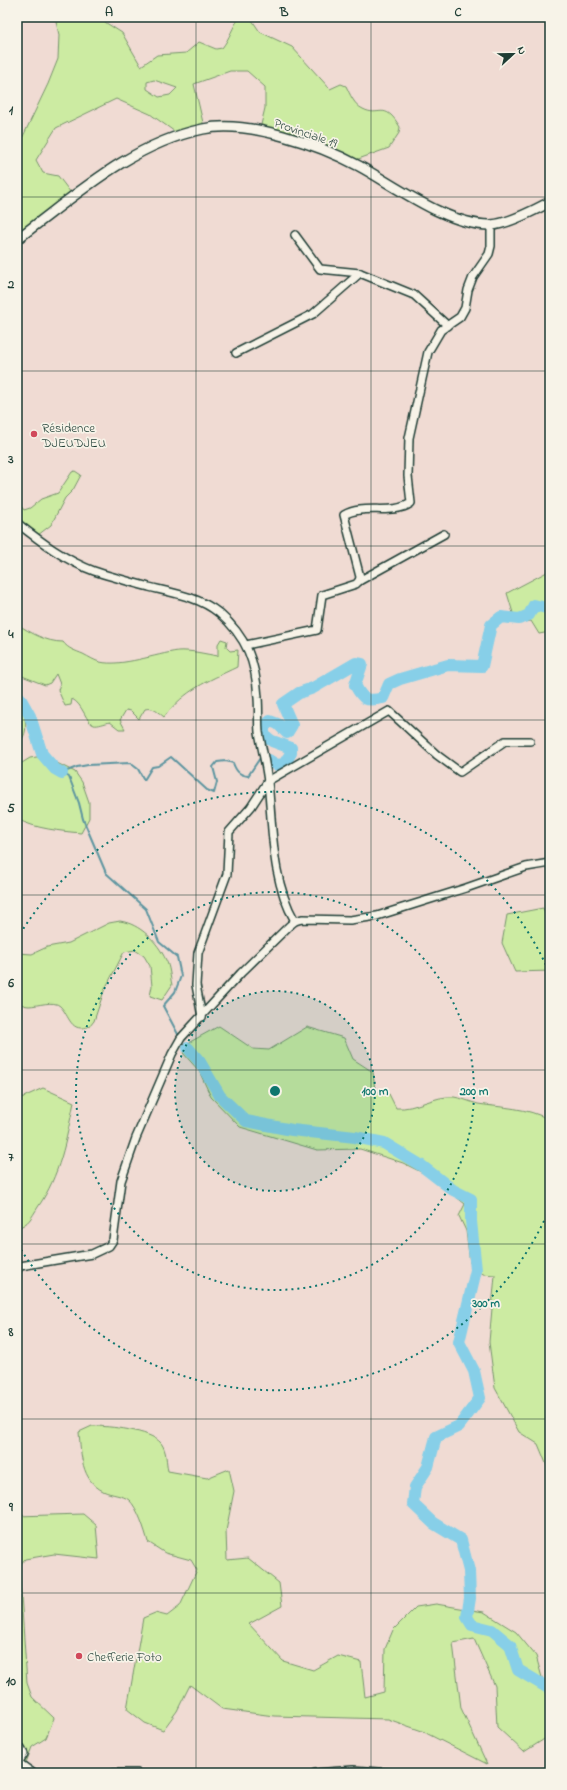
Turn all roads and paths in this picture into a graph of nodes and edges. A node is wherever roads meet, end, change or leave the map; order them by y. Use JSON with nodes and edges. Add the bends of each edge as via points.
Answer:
{"nodes":[{"id":1,"x":550,"y":202,"type":"edge"},
{"id":2,"x":492,"y":225,"type":"junction"},
{"id":3,"x":295,"y":235,"type":"dead end"},
{"id":4,"x":17,"y":239,"type":"edge"},
{"id":5,"x":360,"y":273,"type":"junction"},
{"id":6,"x":448,"y":326,"type":"junction"},
{"id":7,"x":236,"y":352,"type":"dead end"},
{"id":8,"x":17,"y":523,"type":"edge"},
{"id":9,"x":444,"y":534,"type":"dead end"},
{"id":10,"x":359,"y":581,"type":"junction"},
{"id":11,"x":246,"y":645,"type":"junction"},
{"id":12,"x":530,"y":741,"type":"dead end"},
{"id":13,"x":268,"y":781,"type":"junction"},
{"id":14,"x":550,"y":863,"type":"edge"},
{"id":15,"x":295,"y":921,"type":"junction"},
{"id":16,"x":202,"y":1017,"type":"junction"},
{"id":17,"x":18,"y":1266,"type":"edge"},
{"id":18,"x":17,"y":1742,"type":"edge"},
{"id":19,"x":18,"y":1764,"type":"edge"},
{"id":20,"x":33,"y":1773,"type":"edge"},
{"id":21,"x":114,"y":1773,"type":"edge"},
{"id":22,"x":137,"y":1773,"type":"edge"},
{"id":23,"x":315,"y":1773,"type":"edge"},
{"id":24,"x":392,"y":1773,"type":"edge"}],
"edges":[{"from":1,"to":2,"type":"main road","name":"Provinciale 19"},
{"from":2,"to":4,"type":"main road","name":"Provinciale 19","via":[[460,220],[444,213],[412,198],[359,166],[310,145],[275,133],[220,127],[204,128],[150,146],[110,170]]},
{"from":2,"to":6,"type":"street","via":[[489,254],[473,276],[465,308],[460,317]]},
{"from":3,"to":5,"type":"street","via":[[320,269]]},
{"from":5,"to":6,"type":"street","via":[[414,295]]},
{"from":5,"to":7,"type":"street","via":[[312,314]]},
{"from":6,"to":10,"type":"street","via":[[440,330],[428,352],[409,438],[408,476],[411,503],[397,508],[362,509],[344,515]]},
{"from":8,"to":11,"type":"street","via":[[53,549],[93,570],[133,583],[192,597],[204,603],[219,614]]},
{"from":9,"to":10,"type":"street"},
{"from":10,"to":11,"type":"street","via":[[322,595],[317,630]]},
{"from":11,"to":13,"type":"street","via":[[256,674],[260,732]]},
{"from":12,"to":13,"type":"street","via":[[505,741],[460,772],[437,755],[389,711]]},
{"from":13,"to":15,"type":"street","via":[[277,866],[283,895]]},
{"from":13,"to":16,"type":"street","via":[[251,807],[229,832],[227,874],[198,953],[196,985]]},
{"from":14,"to":15,"type":"street","via":[[526,867],[377,916],[350,920]]},
{"from":15,"to":16,"type":"street","via":[[241,973]]},
{"from":16,"to":17,"type":"street","via":[[181,1038],[172,1054],[136,1138],[121,1181],[113,1240],[108,1246],[92,1254]]},
{"from":18,"to":19,"type":"street","via":[[24,1754]]},
{"from":19,"to":20,"type":"street"},
{"from":21,"to":22,"type":"street"},
{"from":23,"to":24,"type":"street","via":[[353,1770]]}]}
